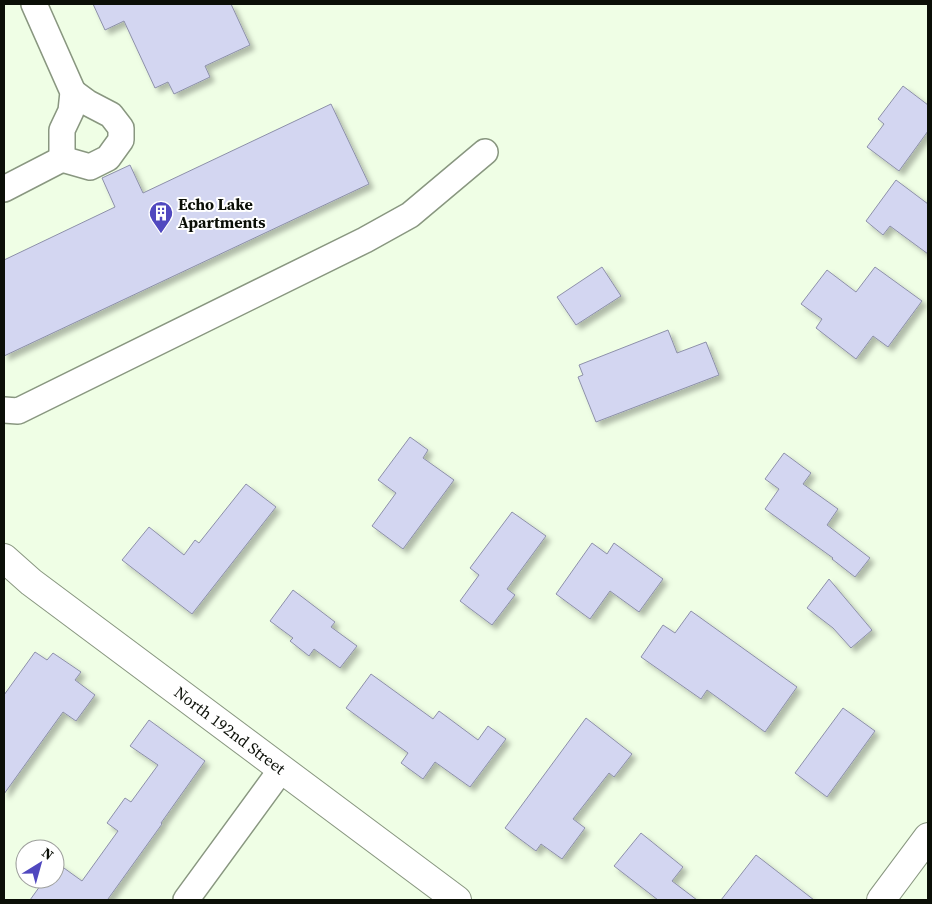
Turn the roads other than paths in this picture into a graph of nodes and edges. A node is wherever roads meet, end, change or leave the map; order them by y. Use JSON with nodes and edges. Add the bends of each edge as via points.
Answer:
{"nodes":[{"id":1,"x":34,"y":4,"type":"edge"},
{"id":2,"x":73,"y":92,"type":"junction"},
{"id":3,"x":485,"y":152,"type":"dead end"},
{"id":4,"x":62,"y":159,"type":"junction"},
{"id":5,"x":4,"y":189,"type":"edge"},
{"id":6,"x":4,"y":410,"type":"edge"},
{"id":7,"x":4,"y":558,"type":"edge"},
{"id":8,"x":282,"y":770,"type":"junction"},
{"id":9,"x":928,"y":837,"type":"edge"},
{"id":10,"x":186,"y":900,"type":"edge"},
{"id":11,"x":457,"y":900,"type":"edge"},
{"id":12,"x":881,"y":900,"type":"edge"}],
"edges":[{"from":1,"to":2,"type":"street"},
{"from":2,"to":4,"type":"street","via":[[71,111],[62,130]]},
{"from":2,"to":4,"type":"street","via":[[111,115],[121,128],[121,140],[108,158],[90,167]]},
{"from":3,"to":6,"type":"street","via":[[410,215],[365,240],[18,411]]},
{"from":4,"to":5,"type":"street"},
{"from":7,"to":8,"type":"street","name":"North 192nd Street","via":[[31,582]]},
{"from":8,"to":10,"type":"street"},
{"from":8,"to":11,"type":"street","name":"North 192nd Street"},
{"from":9,"to":12,"type":"street"}]}
